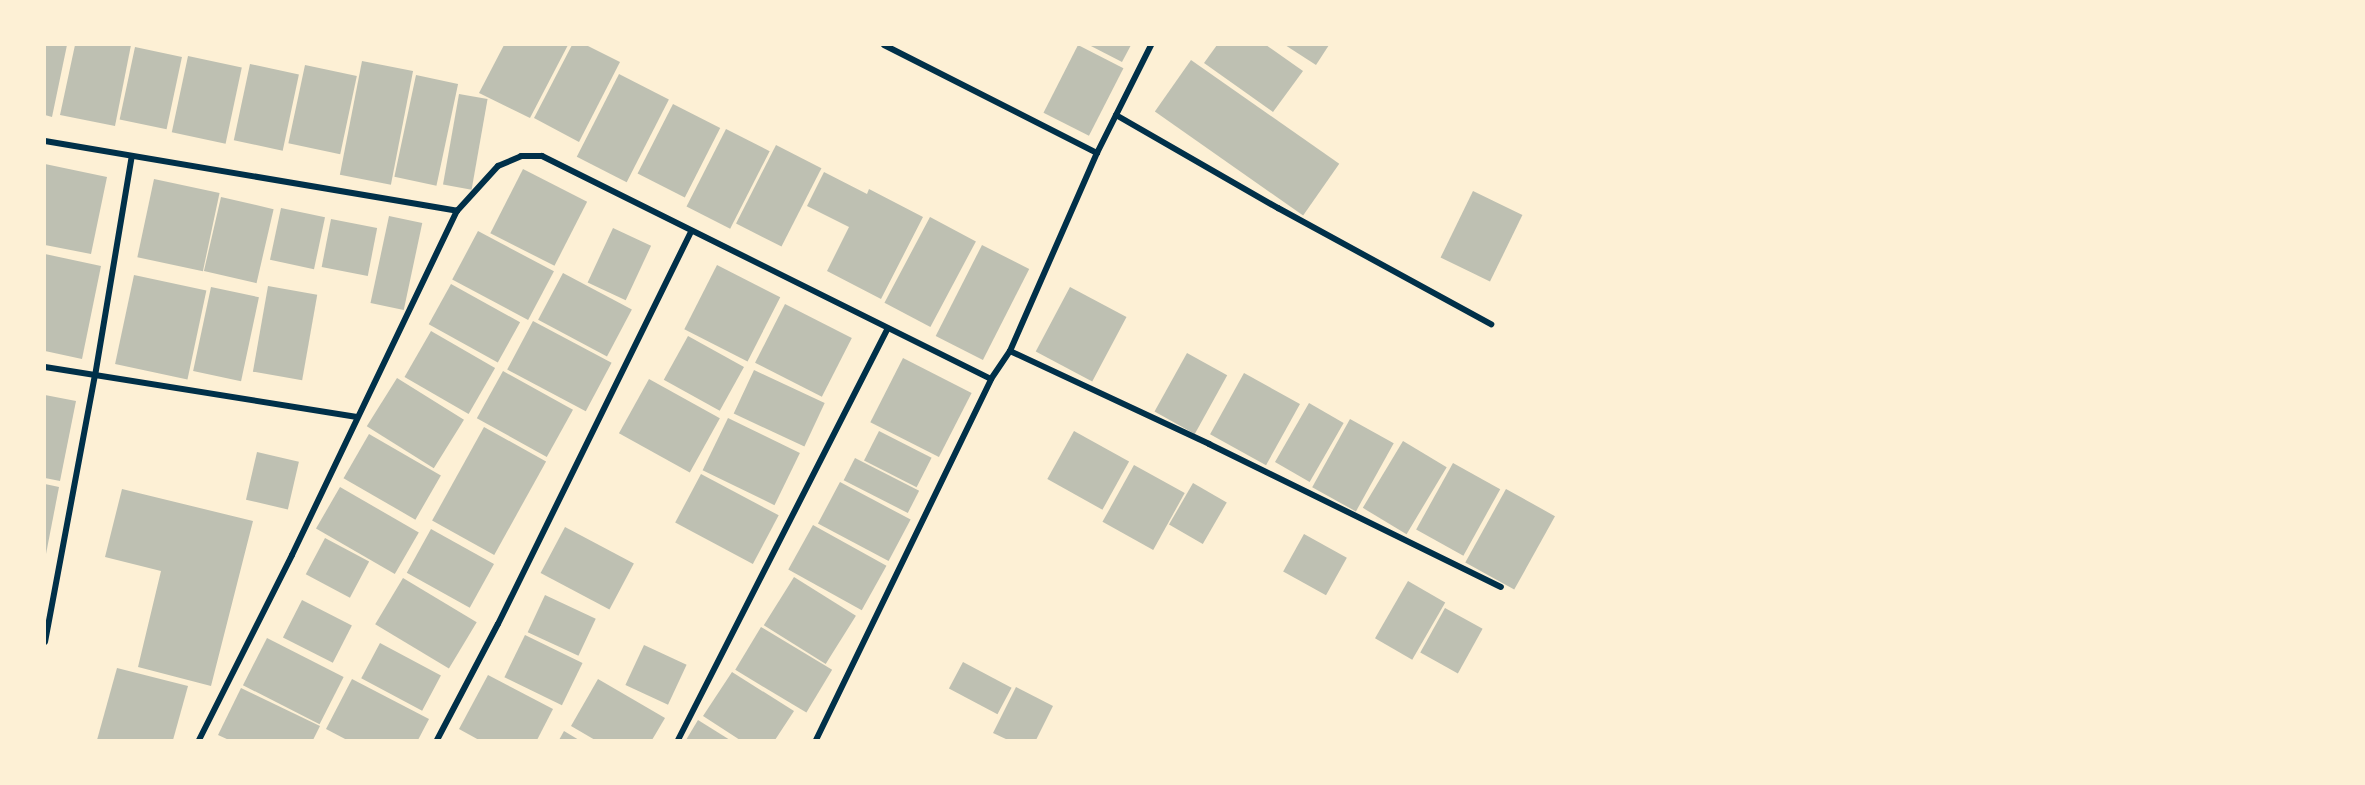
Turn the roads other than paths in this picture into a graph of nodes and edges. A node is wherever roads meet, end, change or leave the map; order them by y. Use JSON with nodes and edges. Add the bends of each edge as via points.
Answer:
{"nodes":[{"id":1,"x":885,"y":45,"type":"edge"},
{"id":2,"x":1151,"y":45,"type":"edge"},
{"id":3,"x":1116,"y":115,"type":"junction"},
{"id":4,"x":45,"y":141,"type":"edge"},
{"id":5,"x":1097,"y":153,"type":"junction"},
{"id":6,"x":132,"y":156,"type":"junction"},
{"id":7,"x":457,"y":211,"type":"junction"},
{"id":8,"x":691,"y":231,"type":"junction"},
{"id":9,"x":1491,"y":324,"type":"dead end"},
{"id":10,"x":888,"y":327,"type":"junction"},
{"id":11,"x":1010,"y":351,"type":"junction"},
{"id":12,"x":45,"y":368,"type":"edge"},
{"id":13,"x":95,"y":376,"type":"junction"},
{"id":14,"x":991,"y":379,"type":"junction"},
{"id":15,"x":357,"y":417,"type":"junction"},
{"id":16,"x":1501,"y":587,"type":"dead end"},
{"id":17,"x":45,"y":594,"type":"edge"},
{"id":18,"x":53,"y":595,"type":"junction"},
{"id":19,"x":45,"y":642,"type":"edge"},
{"id":20,"x":199,"y":740,"type":"edge"},
{"id":21,"x":437,"y":740,"type":"edge"},
{"id":22,"x":678,"y":740,"type":"edge"},
{"id":23,"x":816,"y":740,"type":"edge"}],
"edges":[{"from":1,"to":5,"type":"street"},
{"from":2,"to":3,"type":"street"},
{"from":3,"to":5,"type":"street"},
{"from":3,"to":9,"type":"street"},
{"from":4,"to":6,"type":"street"},
{"from":5,"to":11,"type":"street"},
{"from":6,"to":7,"type":"street"},
{"from":6,"to":13,"type":"street"},
{"from":7,"to":8,"type":"street","via":[[498,166],[521,156],[542,156]]},
{"from":7,"to":15,"type":"street"},
{"from":8,"to":10,"type":"street"},
{"from":8,"to":21,"type":"street"},
{"from":10,"to":14,"type":"street"},
{"from":10,"to":22,"type":"street"},
{"from":11,"to":14,"type":"street"},
{"from":11,"to":16,"type":"street"},
{"from":12,"to":13,"type":"street"},
{"from":13,"to":15,"type":"street"},
{"from":13,"to":18,"type":"street"},
{"from":14,"to":23,"type":"street"},
{"from":15,"to":20,"type":"street"},
{"from":17,"to":18,"type":"street"},
{"from":18,"to":19,"type":"street"}]}
